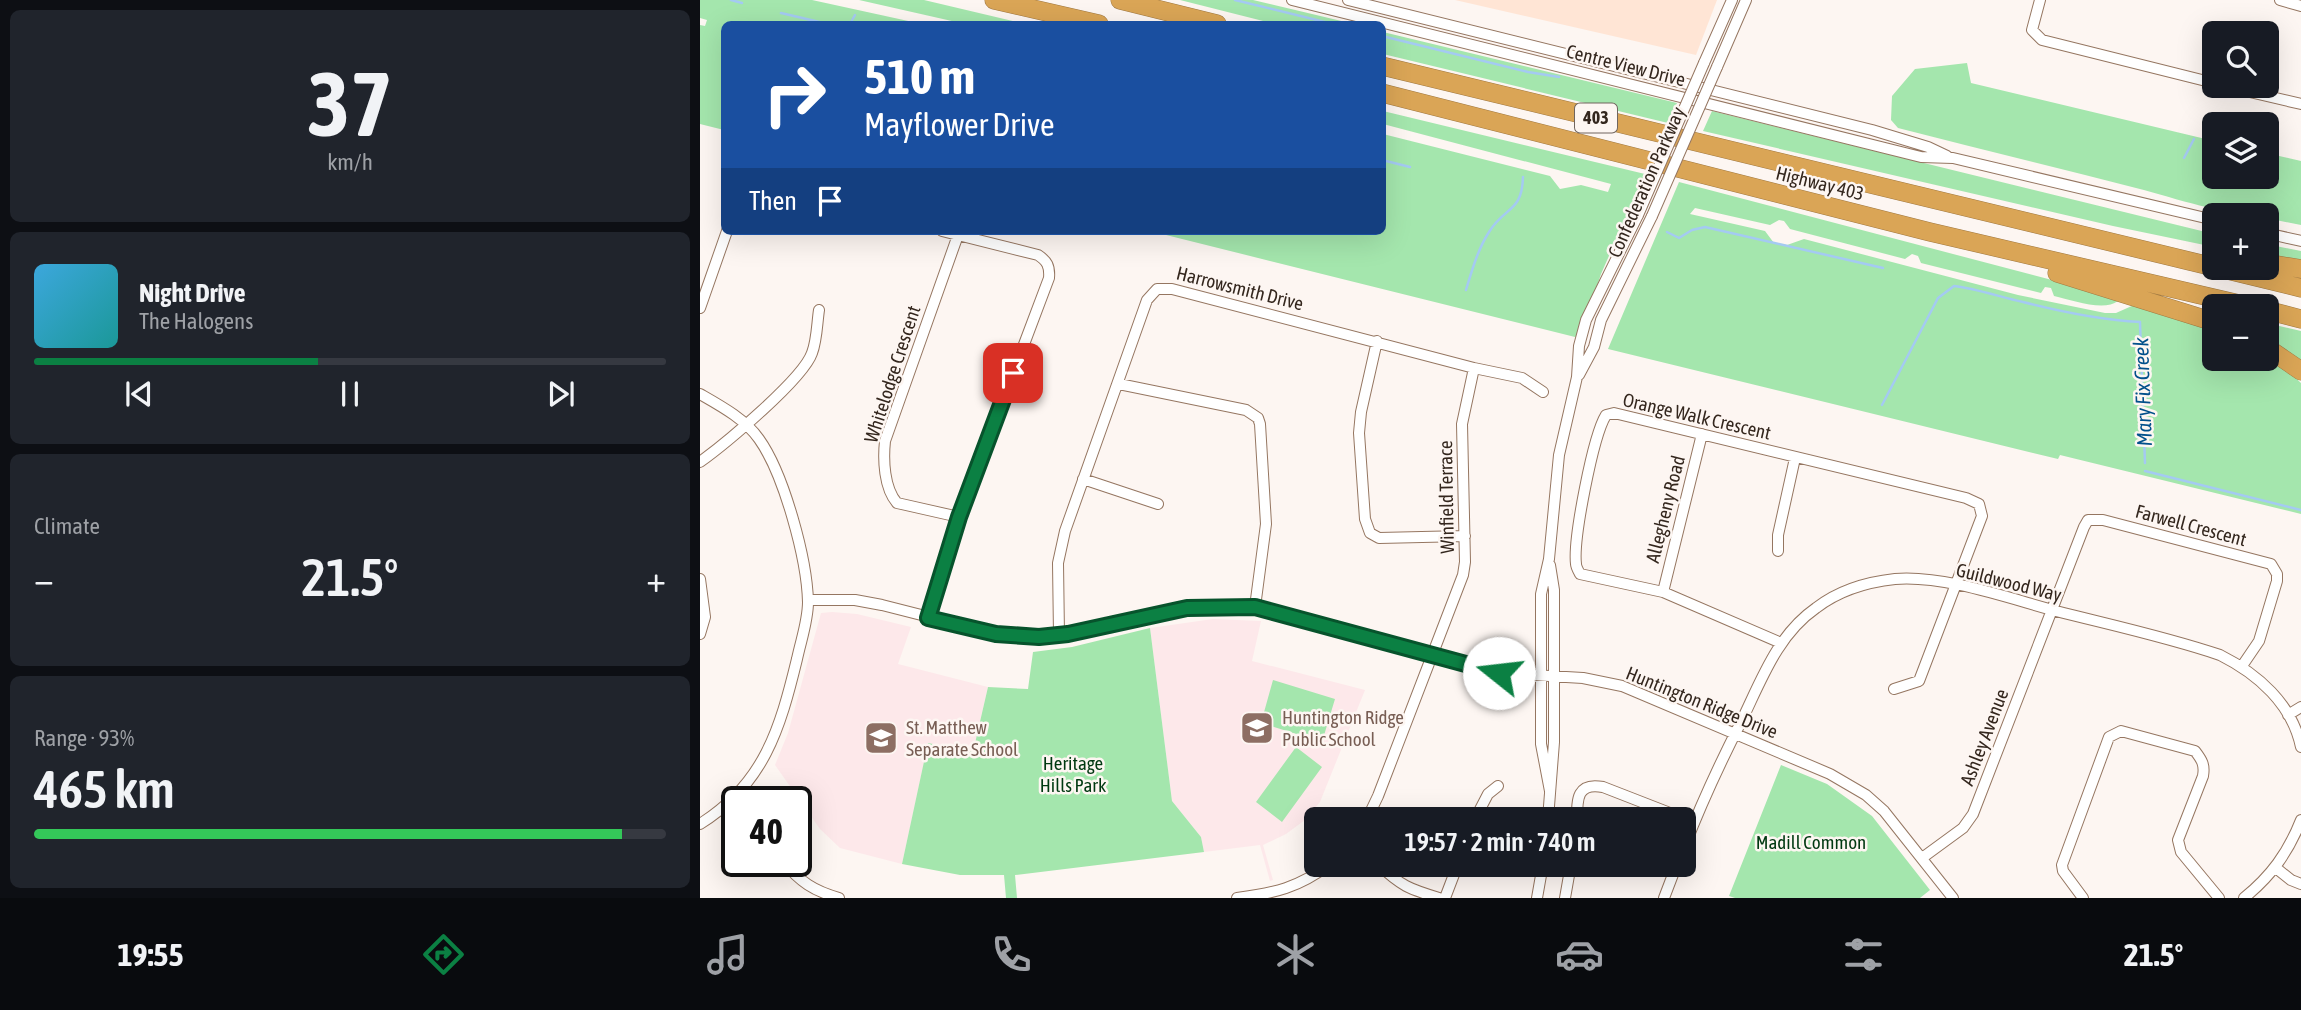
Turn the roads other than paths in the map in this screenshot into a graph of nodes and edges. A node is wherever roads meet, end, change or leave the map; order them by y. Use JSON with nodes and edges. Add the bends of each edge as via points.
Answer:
{"nodes":[{"id":1,"x":995,"y":0,"type":"edge"},
{"id":2,"x":1120,"y":0,"type":"edge"},
{"id":3,"x":1348,"y":0,"type":"edge"},
{"id":4,"x":1732,"y":0,"type":"edge"},
{"id":5,"x":1746,"y":0,"type":"edge"},
{"id":6,"x":2040,"y":0,"type":"edge"},
{"id":7,"x":2280,"y":0,"type":"edge"},
{"id":8,"x":1297,"y":1,"type":"edge"},
{"id":9,"x":1313,"y":3,"type":"edge"},
{"id":10,"x":2301,"y":6,"type":"edge"},
{"id":11,"x":1086,"y":21,"type":"edge"},
{"id":12,"x":1205,"y":21,"type":"edge"},
{"id":13,"x":1384,"y":21,"type":"edge"},
{"id":14,"x":1386,"y":21,"type":"edge"},
{"id":15,"x":1386,"y":67,"type":"edge"},
{"id":16,"x":2202,"y":80,"type":"edge"},
{"id":17,"x":1386,"y":94,"type":"edge"},
{"id":18,"x":2275,"y":98,"type":"edge"},
{"id":19,"x":2301,"y":104,"type":"edge"},
{"id":20,"x":1953,"y":158,"type":"junction"},
{"id":21,"x":2202,"y":217,"type":"edge"},
{"id":22,"x":1930,"y":232,"type":"junction"},
{"id":23,"x":726,"y":235,"type":"edge"},
{"id":24,"x":958,"y":235,"type":"joint"},
{"id":25,"x":2279,"y":236,"type":"edge"},
{"id":26,"x":2301,"y":240,"type":"edge"},
{"id":27,"x":2116,"y":243,"type":"junction"},
{"id":28,"x":2202,"y":252,"type":"edge"},
{"id":29,"x":2202,"y":264,"type":"edge"},
{"id":30,"x":2279,"y":265,"type":"edge"},
{"id":31,"x":2301,"y":269,"type":"edge"},
{"id":32,"x":2269,"y":280,"type":"edge"},
{"id":33,"x":2301,"y":288,"type":"edge"},
{"id":34,"x":2202,"y":295,"type":"edge"},
{"id":35,"x":700,"y":308,"type":"edge"},
{"id":36,"x":819,"y":310,"type":"dead end"},
{"id":37,"x":2279,"y":313,"type":"edge"},
{"id":38,"x":2202,"y":318,"type":"edge"},
{"id":39,"x":2301,"y":318,"type":"edge"},
{"id":40,"x":1377,"y":341,"type":"junction"},
{"id":41,"x":2279,"y":356,"type":"edge"},
{"id":42,"x":1474,"y":368,"type":"junction"},
{"id":43,"x":2301,"y":371,"type":"edge"},
{"id":44,"x":1577,"y":377,"type":"junction"},
{"id":45,"x":1119,"y":384,"type":"junction"},
{"id":46,"x":1543,"y":392,"type":"dead end"},
{"id":47,"x":700,"y":394,"type":"edge"},
{"id":48,"x":745,"y":424,"type":"junction"},
{"id":49,"x":1702,"y":434,"type":"junction"},
{"id":50,"x":1795,"y":458,"type":"junction"},
{"id":51,"x":700,"y":462,"type":"edge"},
{"id":52,"x":1083,"y":479,"type":"junction"},
{"id":53,"x":1158,"y":504,"type":"dead end"},
{"id":54,"x":959,"y":517,"type":"junction"},
{"id":55,"x":1465,"y":536,"type":"junction"},
{"id":56,"x":1778,"y":551,"type":"dead end"},
{"id":57,"x":1549,"y":559,"type":"junction"},
{"id":58,"x":700,"y":579,"type":"edge"},
{"id":59,"x":1955,"y":586,"type":"junction"},
{"id":60,"x":1663,"y":592,"type":"junction"},
{"id":61,"x":808,"y":600,"type":"junction"},
{"id":62,"x":1255,"y":607,"type":"junction"},
{"id":63,"x":2052,"y":610,"type":"junction"},
{"id":64,"x":928,"y":618,"type":"junction"},
{"id":65,"x":700,"y":634,"type":"edge"},
{"id":66,"x":1059,"y":635,"type":"junction"},
{"id":67,"x":1781,"y":643,"type":"junction"},
{"id":68,"x":1433,"y":654,"type":"junction"},
{"id":69,"x":2242,"y":666,"type":"junction"},
{"id":70,"x":1541,"y":677,"type":"junction"},
{"id":71,"x":1554,"y":677,"type":"junction"},
{"id":72,"x":1894,"y":689,"type":"dead end"},
{"id":73,"x":2301,"y":707,"type":"edge"},
{"id":74,"x":2288,"y":715,"type":"junction"},
{"id":75,"x":1735,"y":734,"type":"junction"},
{"id":76,"x":2301,"y":747,"type":"edge"},
{"id":77,"x":747,"y":786,"type":"edge"},
{"id":78,"x":1498,"y":786,"type":"dead end"},
{"id":79,"x":1550,"y":790,"type":"junction"},
{"id":80,"x":1373,"y":807,"type":"edge"},
{"id":81,"x":1481,"y":807,"type":"edge"},
{"id":82,"x":1549,"y":807,"type":"edge"},
{"id":83,"x":1577,"y":807,"type":"edge"},
{"id":84,"x":1654,"y":807,"type":"edge"},
{"id":85,"x":721,"y":811,"type":"edge"},
{"id":86,"x":1696,"y":816,"type":"edge"},
{"id":87,"x":2301,"y":820,"type":"edge"},
{"id":88,"x":700,"y":824,"type":"edge"},
{"id":89,"x":1922,"y":858,"type":"junction"},
{"id":90,"x":2276,"y":868,"type":"junction"},
{"id":91,"x":797,"y":877,"type":"edge"},
{"id":92,"x":1311,"y":877,"type":"edge"},
{"id":93,"x":1392,"y":877,"type":"edge"},
{"id":94,"x":1453,"y":877,"type":"edge"},
{"id":95,"x":1541,"y":877,"type":"edge"},
{"id":96,"x":1569,"y":877,"type":"edge"},
{"id":97,"x":1672,"y":877,"type":"edge"},
{"id":98,"x":2301,"y":884,"type":"edge"},
{"id":99,"x":816,"y":895,"type":"edge"},
{"id":100,"x":1281,"y":895,"type":"edge"},
{"id":101,"x":839,"y":898,"type":"edge"},
{"id":102,"x":1237,"y":898,"type":"edge"},
{"id":103,"x":1439,"y":898,"type":"edge"},
{"id":104,"x":1445,"y":898,"type":"edge"},
{"id":105,"x":1537,"y":898,"type":"edge"},
{"id":106,"x":1565,"y":898,"type":"edge"},
{"id":107,"x":1664,"y":898,"type":"edge"},
{"id":108,"x":1952,"y":898,"type":"edge"},
{"id":109,"x":2083,"y":898,"type":"edge"},
{"id":110,"x":2219,"y":898,"type":"edge"},
{"id":111,"x":2244,"y":898,"type":"edge"}],
"edges":[{"from":1,"to":11,"type":"highway"},
{"from":2,"to":12,"type":"highway"},
{"from":3,"to":20,"type":"street","name":"Centre View Drive","via":[[1872,130]]},
{"from":4,"to":44,"type":"street","name":"Confederation Parkway","bridge":true,"via":[[1638,215],[1586,320]]},
{"from":5,"to":44,"type":"street","name":"Confederation Parkway","bridge":true},
{"from":6,"to":16,"type":"street","via":[[2032,30],[2042,40]]},
{"from":7,"to":10,"type":"street"},
{"from":8,"to":9,"type":"street","name":"Centre View Drive"},
{"from":9,"to":13,"type":"street","name":"Centre View Drive"},
{"from":14,"to":20,"type":"street","name":"Centre View Drive","via":[[1922,157]]},
{"from":15,"to":27,"type":"highway","name":"Highway 403","number":"403"},
{"from":17,"to":22,"type":"highway","name":"Highway 403","number":"403"},
{"from":18,"to":19,"type":"street"},
{"from":20,"to":21,"type":"street","name":"Centre View Drive"},
{"from":22,"to":34,"type":"highway","name":"Highway 403","number":"403"},
{"from":22,"to":38,"type":"highway"},
{"from":23,"to":35,"type":"street"},
{"from":24,"to":54,"type":"street","name":"Whitelodge Crescent","via":[[885,441],[883,458],[891,496],[897,503]]},
{"from":24,"to":54,"type":"street","via":[[1038,255],[1050,269]]},
{"from":25,"to":26,"type":"street"},
{"from":27,"to":28,"type":"highway","via":[[2150,242]]},
{"from":27,"to":29,"type":"highway","name":"Highway 403","number":"403"},
{"from":30,"to":31,"type":"highway"},
{"from":32,"to":33,"type":"highway","name":"Highway 403","number":"403"},
{"from":36,"to":48,"type":"street","via":[[813,351],[803,371]]},
{"from":37,"to":39,"type":"highway"},
{"from":40,"to":42,"type":"street","name":"Harrowsmith Drive"},
{"from":40,"to":45,"type":"street","name":"Harrowsmith Drive","via":[[1163,287],[1147,300]]},
{"from":40,"to":55,"type":"street","via":[[1360,412],[1367,528],[1379,538]]},
{"from":41,"to":43,"type":"highway"},
{"from":42,"to":46,"type":"street","name":"Harrowsmith Drive","via":[[1522,378]]},
{"from":42,"to":55,"type":"street","name":"Winfield Terrace","via":[[1462,424]]},
{"from":44,"to":57,"type":"street","name":"Confederation Parkway","via":[[1559,455]]},
{"from":45,"to":52,"type":"street","name":"Harrowsmith Drive"},
{"from":45,"to":62,"type":"street","via":[[1246,410],[1258,418],[1266,524]]},
{"from":47,"to":48,"type":"street"},
{"from":48,"to":51,"type":"street"},
{"from":48,"to":61,"type":"street","via":[[759,439],[781,481]]},
{"from":49,"to":50,"type":"street","name":"Orange Walk Crescent"},
{"from":49,"to":60,"type":"street","name":"Allegheny Road"},
{"from":49,"to":60,"type":"street","name":"Orange Walk Crescent","via":[[1614,413],[1606,415],[1597,436],[1576,565],[1580,574],[1588,577]]},
{"from":50,"to":56,"type":"street","via":[[1777,535]]},
{"from":50,"to":59,"type":"street","name":"Orange Walk Crescent","via":[[1979,504],[1982,516]]},
{"from":52,"to":53,"type":"street"},
{"from":52,"to":66,"type":"street","name":"Harrowsmith Drive","via":[[1058,563]]},
{"from":54,"to":64,"type":"street"},
{"from":55,"to":68,"type":"street","name":"Winfield Terrace","via":[[1463,575]]},
{"from":57,"to":70,"type":"street","name":"Confederation Parkway","via":[[1541,594]]},
{"from":57,"to":71,"type":"street","name":"Confederation Parkway","via":[[1555,590]]},
{"from":58,"to":65,"type":"street","via":[[705,617]]},
{"from":59,"to":63,"type":"street","name":"Guildwood Way"},
{"from":59,"to":67,"type":"street","name":"Guildwood Way","via":[[1924,579],[1869,583],[1815,608]]},
{"from":59,"to":72,"type":"street","via":[[1919,681]]},
{"from":60,"to":67,"type":"street","name":"Orange Walk Crescent"},
{"from":61,"to":64,"type":"street","name":"Huntington Ridge Drive","via":[[855,600]]},
{"from":61,"to":77,"type":"street","via":[[778,726]]},
{"from":62,"to":66,"type":"street","name":"Huntington Ridge Drive","via":[[1187,608]]},
{"from":62,"to":68,"type":"street","name":"Huntington Ridge Drive"},
{"from":63,"to":69,"type":"street","name":"Guildwood Way","via":[[2197,647]]},
{"from":63,"to":69,"type":"street","name":"Farwell Crescent","via":[[2084,527],[2095,518],[2271,564],[2277,581],[2264,628]]},
{"from":63,"to":89,"type":"street","name":"Ashley Avenue","via":[[1973,814],[1963,828]]},
{"from":64,"to":66,"type":"street","name":"Huntington Ridge Drive","via":[[996,634]]},
{"from":67,"to":75,"type":"street","name":"Guildwood Way"},
{"from":68,"to":70,"type":"street","name":"Huntington Ridge Drive","via":[[1499,673]]},
{"from":68,"to":80,"type":"street","name":"Winfield Terrace"},
{"from":69,"to":74,"type":"street","name":"Guildwood Way","via":[[2266,686]]},
{"from":70,"to":71,"type":"street","name":"Huntington Ridge Drive"},
{"from":70,"to":79,"type":"street","name":"Confederation Parkway","via":[[1541,744]]},
{"from":71,"to":75,"type":"street","name":"Huntington Ridge Drive","via":[[1583,678],[1629,689]]},
{"from":71,"to":79,"type":"street","name":"Confederation Parkway"},
{"from":73,"to":74,"type":"street"},
{"from":74,"to":76,"type":"street","name":"Guildwood Way"},
{"from":75,"to":86,"type":"street","name":"Guildwood Way"},
{"from":75,"to":89,"type":"street","name":"Huntington Ridge Drive","via":[[1867,794]]},
{"from":78,"to":81,"type":"street"},
{"from":79,"to":82,"type":"street","name":"Confederation Parkway"},
{"from":83,"to":84,"type":"street","via":[[1583,789],[1592,785]]},
{"from":85,"to":88,"type":"street"},
{"from":87,"to":90,"type":"street"},
{"from":89,"to":108,"type":"street","name":"Huntington Ridge Drive"},
{"from":90,"to":98,"type":"street"},
{"from":90,"to":111,"type":"street"},
{"from":91,"to":99,"type":"street"},
{"from":92,"to":100,"type":"street"},
{"from":93,"to":103,"type":"street","via":[[1409,889]]},
{"from":94,"to":104,"type":"street"},
{"from":95,"to":105,"type":"street"},
{"from":96,"to":106,"type":"street"},
{"from":97,"to":107,"type":"street"},
{"from":99,"to":101,"type":"street"},
{"from":100,"to":102,"type":"street"},
{"from":109,"to":110,"type":"street","via":[[2062,865],[2109,737],[2121,731],[2195,751],[2202,760],[2203,776],[2178,840],[2181,852]]}]}
